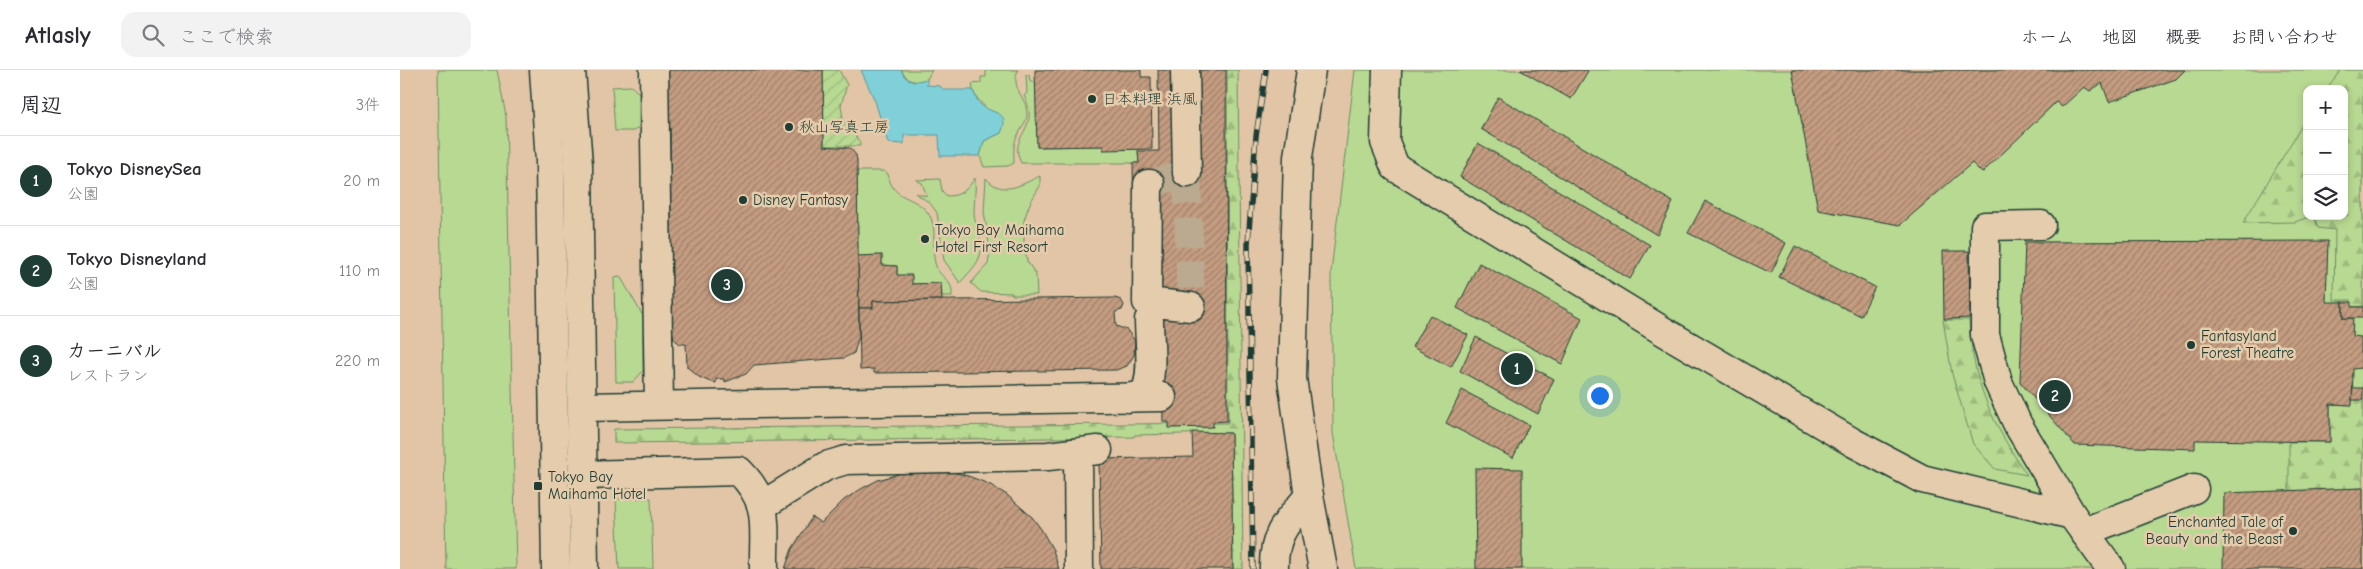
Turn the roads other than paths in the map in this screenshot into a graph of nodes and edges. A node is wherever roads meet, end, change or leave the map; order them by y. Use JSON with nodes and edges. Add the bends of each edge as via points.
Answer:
{"nodes":[{"id":1,"x":544,"y":70,"type":"edge"},
{"id":2,"x":571,"y":70,"type":"edge"},
{"id":3,"x":654,"y":70,"type":"edge"},
{"id":4,"x":1185,"y":70,"type":"edge"},
{"id":5,"x":1387,"y":70,"type":"edge"},
{"id":6,"x":1308,"y":73,"type":"edge"},
{"id":7,"x":1187,"y":173,"type":"dead end"},
{"id":8,"x":1150,"y":184,"type":"dead end"},
{"id":9,"x":2041,"y":225,"type":"dead end"},
{"id":10,"x":1190,"y":307,"type":"dead end"},
{"id":11,"x":1149,"y":320,"type":"dead end"},
{"id":12,"x":1162,"y":397,"type":"dead end"},
{"id":13,"x":1128,"y":398,"type":"junction"},
{"id":14,"x":659,"y":404,"type":"junction"},
{"id":15,"x":582,"y":407,"type":"junction"},
{"id":16,"x":582,"y":476,"type":"junction"},
{"id":17,"x":2194,"y":489,"type":"dead end"},
{"id":18,"x":1309,"y":496,"type":"junction"},
{"id":19,"x":763,"y":505,"type":"junction"},
{"id":20,"x":2078,"y":523,"type":"junction"},
{"id":21,"x":556,"y":569,"type":"edge"},
{"id":22,"x":584,"y":569,"type":"edge"},
{"id":23,"x":764,"y":569,"type":"edge"},
{"id":24,"x":1079,"y":569,"type":"edge"},
{"id":25,"x":1274,"y":569,"type":"edge"},
{"id":26,"x":1323,"y":569,"type":"edge"},
{"id":27,"x":2111,"y":569,"type":"edge"}],
"edges":[{"from":1,"to":21,"type":"street","via":[[550,162]]},
{"from":2,"to":15,"type":"street","via":[[578,165]]},
{"from":3,"to":14,"type":"street"},
{"from":4,"to":7,"type":"street"},
{"from":5,"to":20,"type":"street","via":[[1385,142],[1395,167],[1663,331],[1922,479]]},
{"from":6,"to":18,"type":"street","via":[[1298,157],[1292,378]]},
{"from":8,"to":10,"type":"street","via":[[1147,302]]},
{"from":9,"to":20,"type":"street","via":[[1985,226],[1985,335],[1998,382],[2018,425]]},
{"from":11,"to":13,"type":"street","via":[[1150,376],[1147,389],[1142,395]]},
{"from":12,"to":13,"type":"street"},
{"from":13,"to":14,"type":"street"},
{"from":14,"to":15,"type":"street"},
{"from":15,"to":16,"type":"street"},
{"from":16,"to":19,"type":"street","via":[[739,471],[753,485]]},
{"from":16,"to":22,"type":"street"},
{"from":17,"to":20,"type":"street"},
{"from":18,"to":25,"type":"street","via":[[1280,530]]},
{"from":18,"to":26,"type":"street"},
{"from":19,"to":23,"type":"street"},
{"from":19,"to":24,"type":"street","via":[[826,466],[846,460],[1048,456],[1088,452]]},
{"from":20,"to":27,"type":"street"}]}
